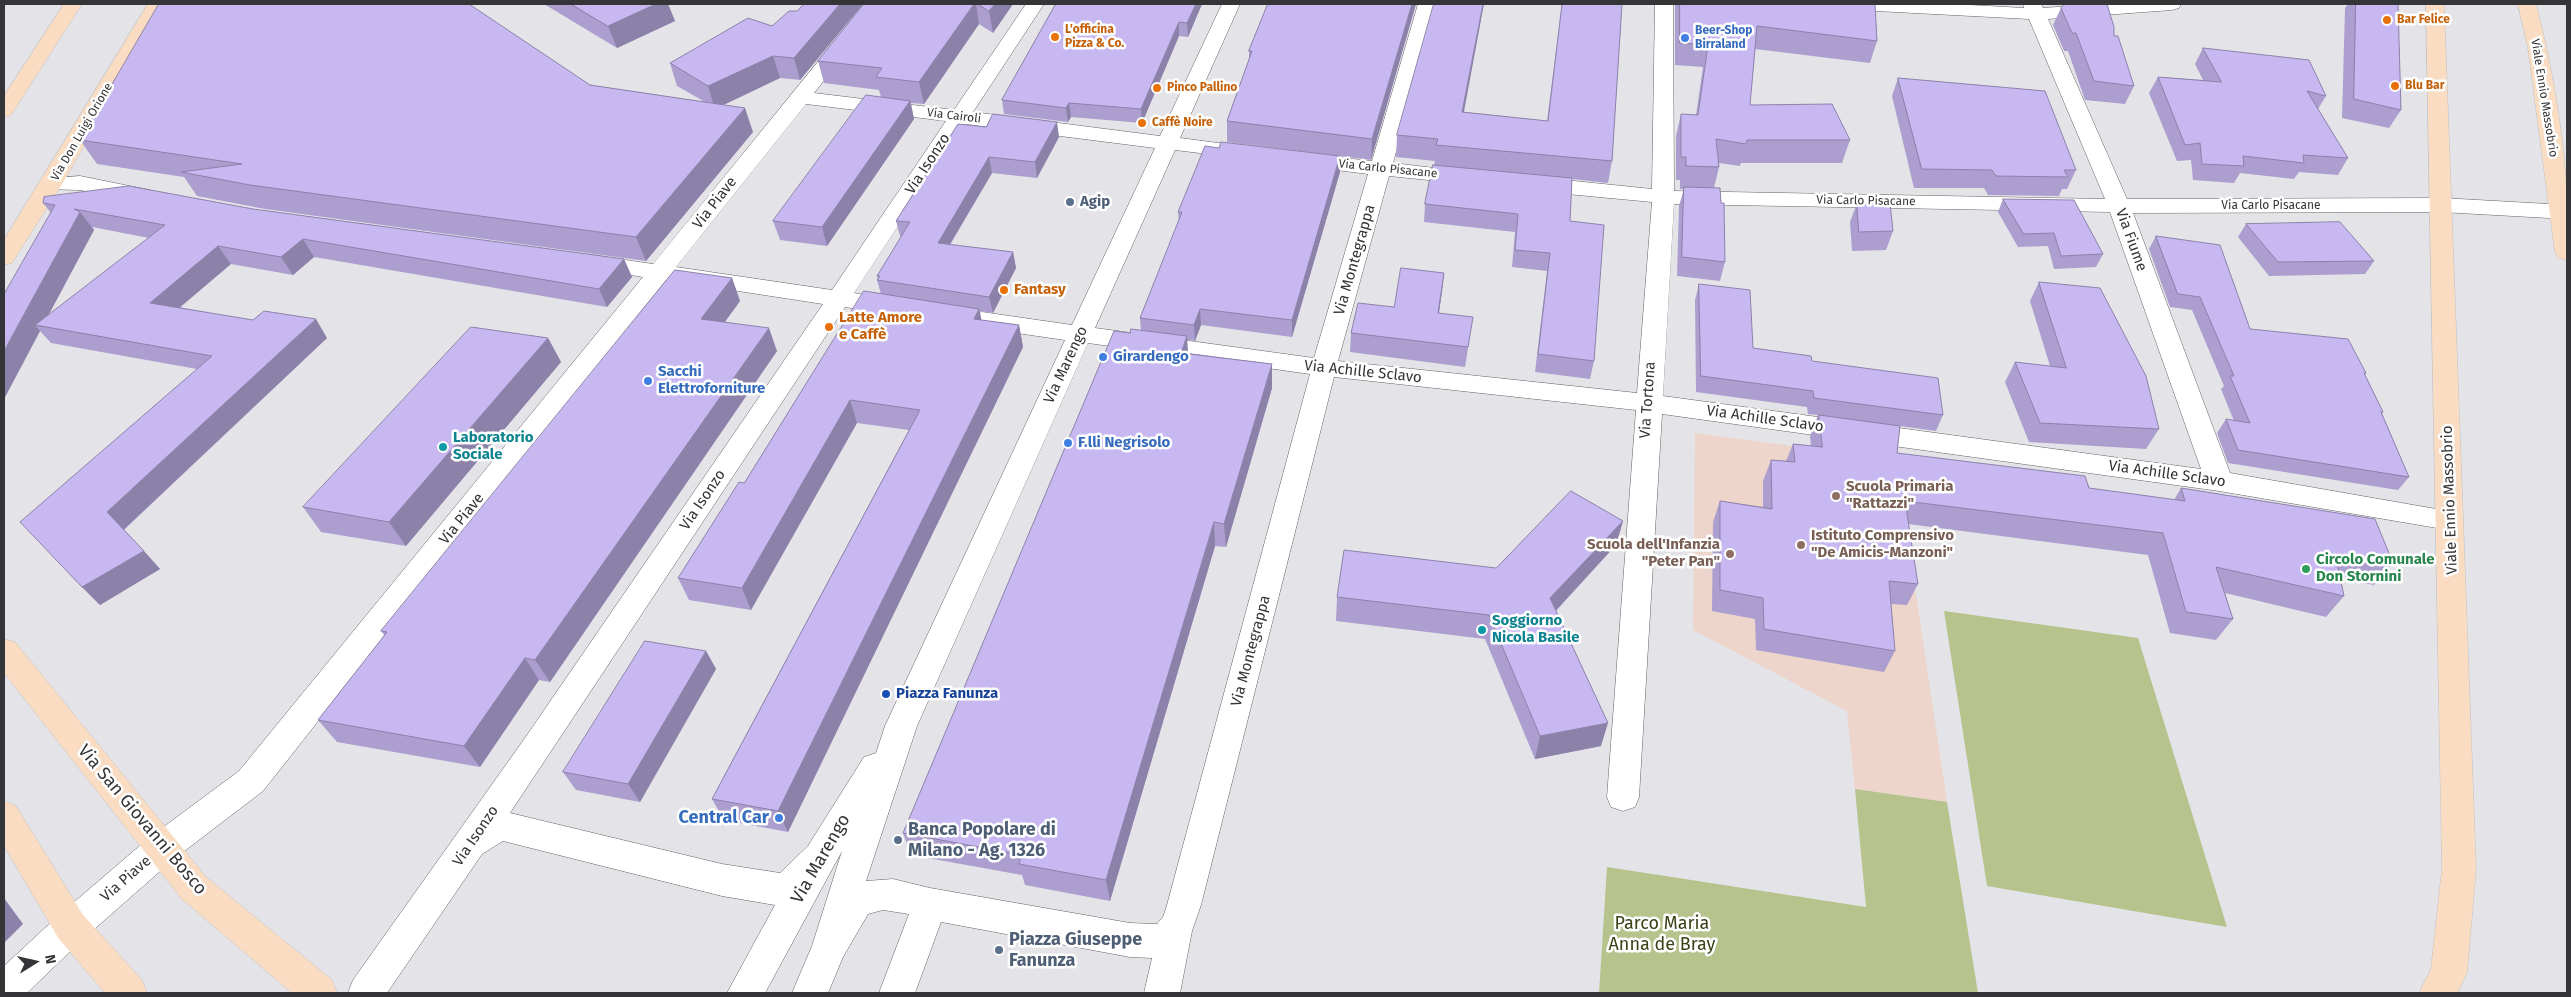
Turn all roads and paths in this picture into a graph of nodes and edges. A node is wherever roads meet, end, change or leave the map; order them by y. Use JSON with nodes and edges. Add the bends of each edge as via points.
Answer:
{"nodes":[{"id":1,"x":73,"y":4,"type":"edge"},
{"id":2,"x":157,"y":4,"type":"edge"},
{"id":3,"x":875,"y":4,"type":"edge"},
{"id":4,"x":1035,"y":4,"type":"edge"},
{"id":5,"x":1231,"y":4,"type":"edge"},
{"id":6,"x":1427,"y":4,"type":"edge"},
{"id":7,"x":1664,"y":4,"type":"edge"},
{"id":8,"x":1857,"y":4,"type":"edge"},
{"id":9,"x":2172,"y":4,"type":"edge"},
{"id":10,"x":2435,"y":4,"type":"edge"},
{"id":11,"x":2527,"y":4,"type":"edge"},
{"id":12,"x":2034,"y":9,"type":"edge"},
{"id":13,"x":799,"y":97,"type":"junction"},
{"id":14,"x":4,"y":111,"type":"edge"},
{"id":15,"x":959,"y":117,"type":"junction"},
{"id":16,"x":1168,"y":142,"type":"junction"},
{"id":17,"x":1380,"y":169,"type":"junction"},
{"id":18,"x":1487,"y":180,"type":"edge"},
{"id":19,"x":1516,"y":182,"type":"edge"},
{"id":20,"x":50,"y":184,"type":"junction"},
{"id":21,"x":1663,"y":197,"type":"junction"},
{"id":22,"x":168,"y":200,"type":"edge"},
{"id":23,"x":2119,"y":206,"type":"junction"},
{"id":24,"x":2441,"y":206,"type":"junction"},
{"id":25,"x":2564,"y":212,"type":"edge"},
{"id":26,"x":2567,"y":253,"type":"edge"},
{"id":27,"x":4,"y":258,"type":"edge"},
{"id":28,"x":571,"y":260,"type":"edge"},
{"id":29,"x":660,"y":272,"type":"junction"},
{"id":30,"x":839,"y":299,"type":"junction"},
{"id":31,"x":918,"y":311,"type":"edge"},
{"id":32,"x":958,"y":317,"type":"edge"},
{"id":33,"x":1079,"y":336,"type":"junction"},
{"id":34,"x":1324,"y":368,"type":"junction"},
{"id":35,"x":1648,"y":403,"type":"junction"},
{"id":36,"x":2219,"y":481,"type":"junction"},
{"id":37,"x":2449,"y":520,"type":"junction"},
{"id":38,"x":4,"y":651,"type":"edge"},
{"id":39,"x":901,"y":726,"type":"junction"},
{"id":40,"x":1622,"y":797,"type":"dead end"},
{"id":41,"x":4,"y":816,"type":"edge"},
{"id":42,"x":162,"y":848,"type":"junction"},
{"id":43,"x":468,"y":848,"type":"junction"},
{"id":44,"x":820,"y":857,"type":"junction"},
{"id":45,"x":930,"y":904,"type":"junction"},
{"id":46,"x":70,"y":926,"type":"junction"},
{"id":47,"x":1175,"y":933,"type":"junction"},
{"id":48,"x":830,"y":946,"type":"junction"},
{"id":49,"x":4,"y":990,"type":"edge"},
{"id":50,"x":130,"y":993,"type":"edge"},
{"id":51,"x":319,"y":993,"type":"edge"},
{"id":52,"x":366,"y":993,"type":"edge"},
{"id":53,"x":745,"y":993,"type":"edge"},
{"id":54,"x":810,"y":993,"type":"edge"},
{"id":55,"x":898,"y":993,"type":"edge"},
{"id":56,"x":1162,"y":993,"type":"edge"},
{"id":57,"x":2437,"y":993,"type":"edge"}],
"edges":[{"from":1,"to":14,"type":"main road"},
{"from":2,"to":20,"type":"main road","name":"Via Don Luigi Orione"},
{"from":3,"to":13,"type":"street","name":"Via Piave"},
{"from":4,"to":15,"type":"street","name":"Via Isonzo"},
{"from":5,"to":16,"type":"street","name":"Via Marengo"},
{"from":6,"to":17,"type":"street","name":"Via Montegrappa"},
{"from":7,"to":21,"type":"street","name":"Via Tortona"},
{"from":8,"to":12,"type":"street"},
{"from":9,"to":12,"type":"street"},
{"from":10,"to":24,"type":"main road","name":"Viale Ennio Massobrio"},
{"from":11,"to":25,"type":"main road","name":"Viale Ennio Massobrio","via":[[2538,48]]},
{"from":12,"to":23,"type":"street","name":"Via Fiume"},
{"from":13,"to":15,"type":"street","name":"Via Cairoli"},
{"from":13,"to":29,"type":"street","name":"Via Piave"},
{"from":15,"to":16,"type":"street","name":"Via Cairoli"},
{"from":15,"to":30,"type":"street","name":"Via Isonzo"},
{"from":16,"to":17,"type":"street","name":"Via Carlo Pisacane"},
{"from":16,"to":33,"type":"street","name":"Via Marengo"},
{"from":17,"to":18,"type":"street","name":"Via Carlo Pisacane"},
{"from":17,"to":34,"type":"street","name":"Via Montegrappa"},
{"from":19,"to":21,"type":"street","name":"Via Carlo Pisacane"},
{"from":20,"to":22,"type":"street","via":[[80,183]]},
{"from":20,"to":27,"type":"main road","name":"Via Don Luigi Orione"},
{"from":21,"to":23,"type":"street","name":"Via Carlo Pisacane"},
{"from":21,"to":35,"type":"street","name":"Via Tortona"},
{"from":23,"to":24,"type":"street","name":"Via Carlo Pisacane"},
{"from":23,"to":36,"type":"street","name":"Via Fiume"},
{"from":24,"to":25,"type":"street","name":"Via Carlo Pisacane"},
{"from":24,"to":37,"type":"main road","name":"Viale Ennio Massobrio"},
{"from":25,"to":26,"type":"main road","name":"Viale Ennio Massobrio"},
{"from":28,"to":29,"type":"street"},
{"from":29,"to":30,"type":"street"},
{"from":29,"to":42,"type":"street","name":"Via Piave","via":[[251,781]]},
{"from":30,"to":31,"type":"street"},
{"from":30,"to":43,"type":"street","name":"Via Isonzo"},
{"from":32,"to":33,"type":"street","name":"Via Achille Sclavo"},
{"from":33,"to":34,"type":"street","name":"Via Achille Sclavo"},
{"from":33,"to":39,"type":"street","name":"Via Marengo"},
{"from":34,"to":35,"type":"street","name":"Via Achille Sclavo"},
{"from":34,"to":47,"type":"street","name":"Via Montegrappa"},
{"from":35,"to":36,"type":"street","name":"Via Achille Sclavo"},
{"from":35,"to":40,"type":"street","name":"Via Tortona"},
{"from":36,"to":37,"type":"street","name":"Via Achille Sclavo"},
{"from":37,"to":57,"type":"main road","name":"Viale Ennio Massobrio","via":[[2454,603],[2459,869],[2449,973]]},
{"from":38,"to":42,"type":"main road","name":"Via San Giovanni Bosco"},
{"from":39,"to":44,"type":"street","name":"Via Marengo"},
{"from":39,"to":48,"type":"street","name":"Via Marengo"},
{"from":41,"to":46,"type":"main road"},
{"from":42,"to":46,"type":"street","name":"Via Piave"},
{"from":42,"to":51,"type":"main road","name":"Via San Giovanni Bosco","via":[[194,888]]},
{"from":43,"to":44,"type":"street","via":[[485,832],[503,826],[722,880],[777,889],[794,882]]},
{"from":43,"to":52,"type":"street","name":"Via Isonzo"},
{"from":44,"to":53,"type":"street","name":"Via Marengo"},
{"from":45,"to":47,"type":"street","via":[[1150,942],[1166,941]]},
{"from":45,"to":48,"type":"street","via":[[891,895],[862,898],[850,910]]},
{"from":45,"to":55,"type":"street"},
{"from":46,"to":49,"type":"street","name":"Via Piave"},
{"from":46,"to":50,"type":"main road"},
{"from":47,"to":56,"type":"street","name":"Via Montegrappa"},
{"from":48,"to":54,"type":"street","name":"Via Marengo"}]}
